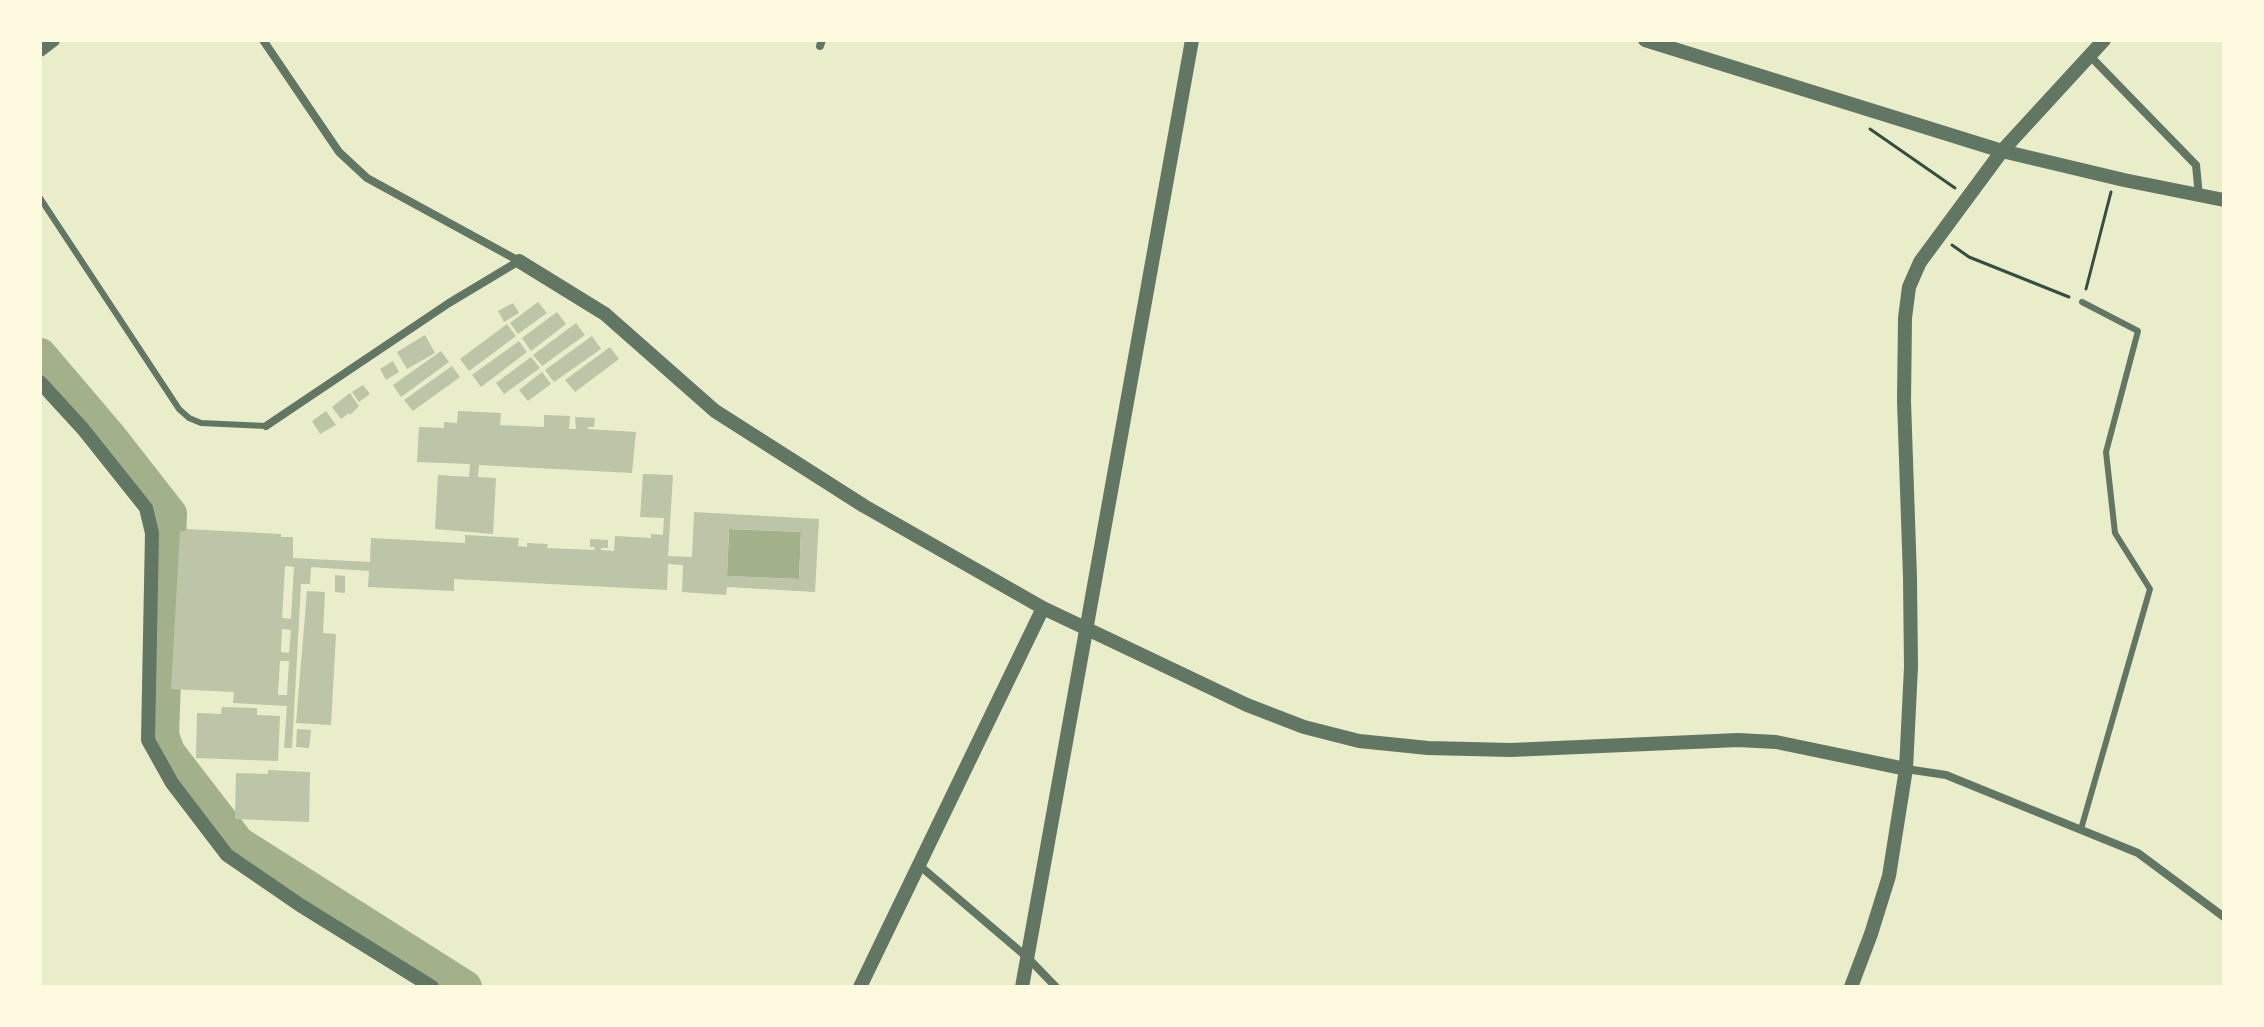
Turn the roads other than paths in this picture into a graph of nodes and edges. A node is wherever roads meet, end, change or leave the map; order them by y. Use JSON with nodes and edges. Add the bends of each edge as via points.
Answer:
{"nodes":[{"id":1,"x":53,"y":40,"type":"edge"},
{"id":2,"x":263,"y":40,"type":"edge"},
{"id":3,"x":1192,"y":40,"type":"edge"},
{"id":4,"x":1645,"y":40,"type":"edge"},
{"id":5,"x":2104,"y":40,"type":"edge"},
{"id":6,"x":40,"y":50,"type":"edge"},
{"id":7,"x":2091,"y":57,"type":"junction"},
{"id":8,"x":2002,"y":151,"type":"junction"},
{"id":9,"x":2199,"y":196,"type":"junction"},
{"id":10,"x":40,"y":198,"type":"edge"},
{"id":11,"x":2224,"y":200,"type":"edge"},
{"id":12,"x":519,"y":261,"type":"junction"},
{"id":13,"x":2082,"y":302,"type":"road end"},
{"id":14,"x":40,"y":382,"type":"edge"},
{"id":15,"x":266,"y":426,"type":"joint"},
{"id":16,"x":1043,"y":608,"type":"junction"},
{"id":17,"x":1086,"y":627,"type":"junction"},
{"id":18,"x":1906,"y":769,"type":"junction"},
{"id":19,"x":2081,"y":829,"type":"junction"},
{"id":20,"x":920,"y":866,"type":"junction"},
{"id":21,"x":2224,"y":917,"type":"edge"},
{"id":22,"x":1028,"y":958,"type":"junction"},
{"id":23,"x":432,"y":987,"type":"edge"},
{"id":24,"x":860,"y":987,"type":"edge"},
{"id":25,"x":1022,"y":987,"type":"edge"},
{"id":26,"x":1056,"y":987,"type":"edge"},
{"id":27,"x":1851,"y":987,"type":"edge"}],
"edges":[{"from":1,"to":6,"type":"street"},
{"from":2,"to":12,"type":"street","via":[[339,152],[367,178]]},
{"from":3,"to":17,"type":"street"},
{"from":4,"to":8,"type":"street"},
{"from":5,"to":7,"type":"street"},
{"from":7,"to":8,"type":"street"},
{"from":7,"to":9,"type":"street","via":[[2196,165]]},
{"from":8,"to":9,"type":"street"},
{"from":8,"to":18,"type":"street","via":[[1920,262],[1909,287],[1904,401],[1911,667]]},
{"from":9,"to":11,"type":"street"},
{"from":10,"to":15,"type":"lane","via":[[179,409],[201,423]]},
{"from":12,"to":15,"type":"street"},
{"from":12,"to":16,"type":"street","via":[[605,314],[715,411],[864,506]]},
{"from":13,"to":19,"type":"lane","via":[[2138,331],[2106,452],[2115,533],[2150,589]]},
{"from":14,"to":23,"type":"street","via":[[146,508],[152,533],[148,740],[172,783],[227,855]]},
{"from":16,"to":17,"type":"street"},
{"from":16,"to":20,"type":"street"},
{"from":17,"to":18,"type":"street","via":[[1247,705],[1359,741],[1511,750],[1738,740],[1816,749]]},
{"from":17,"to":22,"type":"street"},
{"from":18,"to":19,"type":"street","via":[[1946,775]]},
{"from":18,"to":27,"type":"street","via":[[1889,876]]},
{"from":19,"to":21,"type":"street","via":[[2138,853]]},
{"from":20,"to":22,"type":"street"},
{"from":20,"to":24,"type":"street"},
{"from":22,"to":25,"type":"street"},
{"from":22,"to":26,"type":"street"}]}
